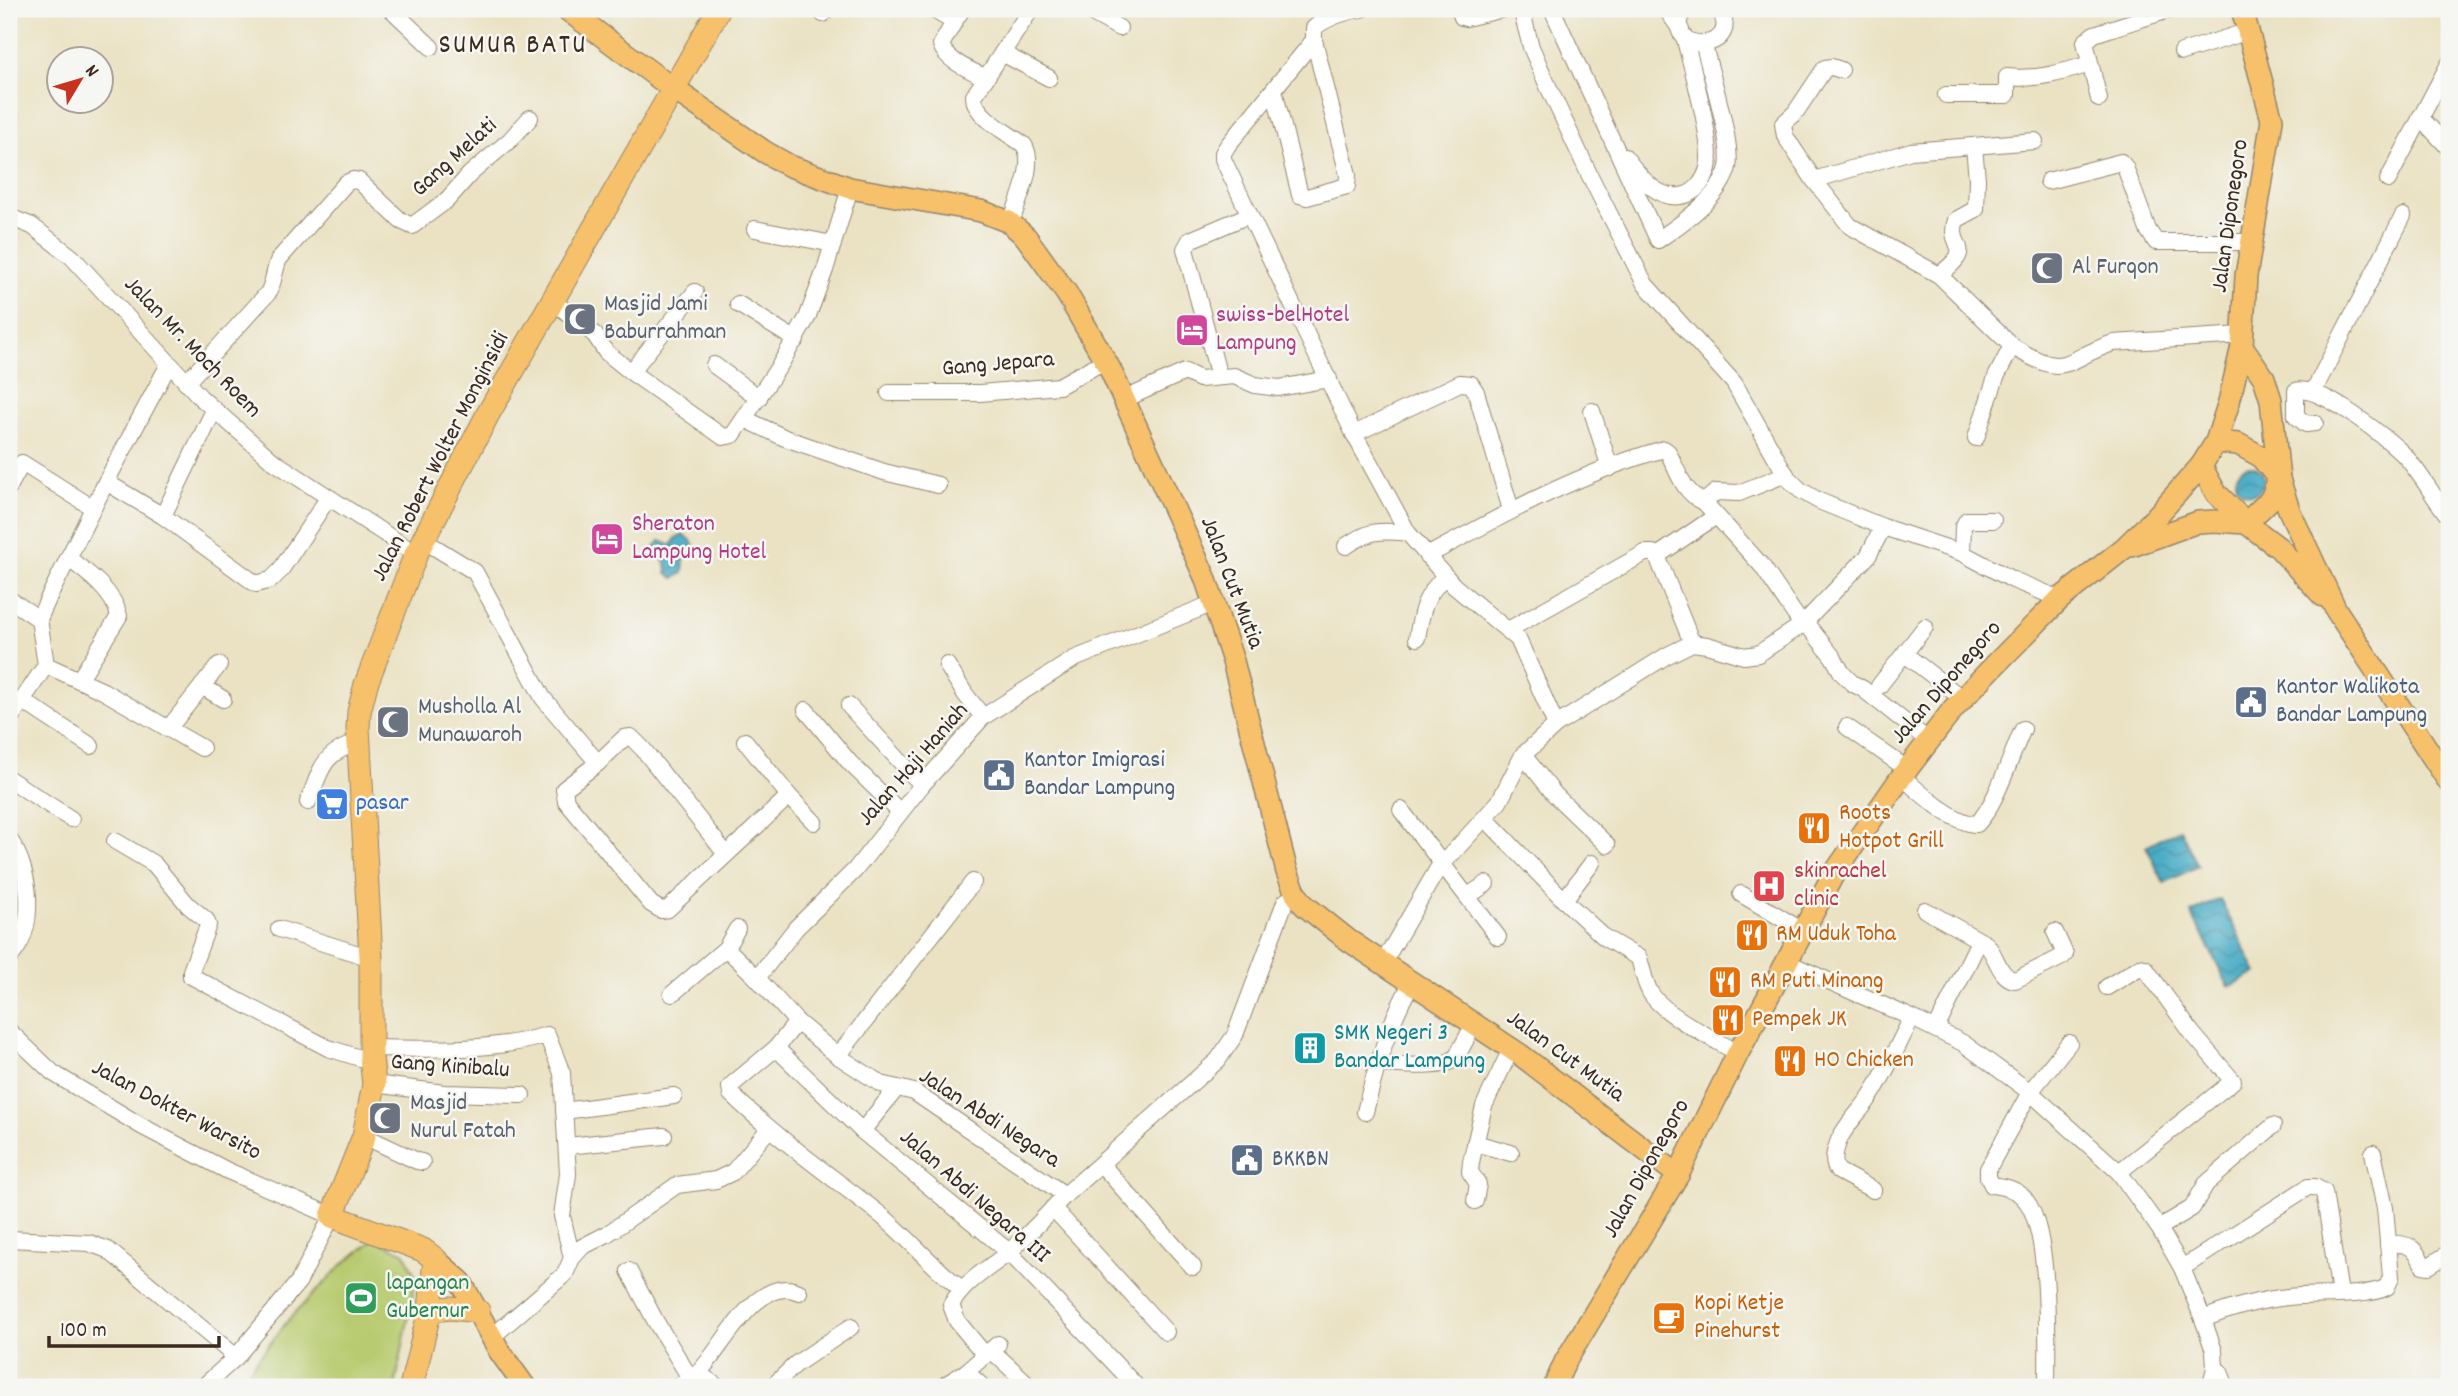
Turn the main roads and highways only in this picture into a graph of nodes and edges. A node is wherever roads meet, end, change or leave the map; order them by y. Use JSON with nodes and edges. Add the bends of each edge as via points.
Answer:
{"nodes":[{"id":1,"x":566,"y":9,"type":"edge"},
{"id":2,"x":719,"y":9,"type":"edge"},
{"id":3,"x":2242,"y":9,"type":"edge"},
{"id":4,"x":672,"y":88,"type":"junction"},
{"id":5,"x":2243,"y":340,"type":"junction"},
{"id":6,"x":2216,"y":442,"type":"junction"},
{"id":7,"x":2201,"y":466,"type":"junction"},
{"id":8,"x":2279,"y":479,"type":"junction"},
{"id":9,"x":2246,"y":523,"type":"junction"},
{"id":10,"x":2123,"y":549,"type":"junction"},
{"id":11,"x":2336,"y":610,"type":"junction"},
{"id":12,"x":2449,"y":782,"type":"edge"},
{"id":13,"x":1678,"y":1175,"type":"junction"},
{"id":14,"x":435,"y":1259,"type":"junction"},
{"id":15,"x":430,"y":1310,"type":"junction"},
{"id":16,"x":478,"y":1311,"type":"junction"},
{"id":17,"x":411,"y":1387,"type":"edge"},
{"id":18,"x":525,"y":1387,"type":"edge"},
{"id":19,"x":1554,"y":1387,"type":"edge"}],
"edges":[{"from":1,"to":4,"type":"main road","name":"Jalan Cut Mutia"},
{"from":2,"to":4,"type":"highway","name":"Jalan Robert Wolter Monginsidi"},
{"from":3,"to":5,"type":"main road","name":"Jalan Diponegoro","via":[[2272,120],[2246,276]]},
{"from":4,"to":13,"type":"main road","name":"Jalan Cut Mutia","via":[[790,166],[850,188],[981,211],[1009,222],[1026,237],[1106,360],[1190,541],[1233,661],[1296,894],[1312,912],[1511,1049]]},
{"from":4,"to":14,"type":"highway","name":"Jalan Robert Wolter Monginsidi","via":[[488,414],[420,547],[359,712],[374,1084],[364,1136],[332,1216],[423,1250]]},
{"from":5,"to":6,"type":"main road","name":"Jalan Diponegoro"},
{"from":5,"to":8,"type":"main road","via":[[2271,400]]},
{"from":6,"to":7,"type":"main road","name":"Jalan Diponegoro"},
{"from":6,"to":8,"type":"main road","via":[[2238,444],[2260,457]]},
{"from":7,"to":9,"type":"main road","via":[[2216,493]]},
{"from":7,"to":10,"type":"main road","name":"Jalan Diponegoro"},
{"from":8,"to":9,"type":"main road","via":[[2271,499]]},
{"from":8,"to":11,"type":"main road"},
{"from":9,"to":10,"type":"main road","via":[[2198,522]]},
{"from":9,"to":11,"type":"main road","via":[[2278,548]]},
{"from":10,"to":13,"type":"main road","name":"Jalan Diponegoro","via":[[2060,599],[1963,699],[1904,773],[1833,875]]},
{"from":11,"to":12,"type":"main road"},
{"from":13,"to":19,"type":"main road","name":"Jalan Diponegoro"},
{"from":14,"to":15,"type":"highway"},
{"from":14,"to":16,"type":"main road","via":[[461,1282]]},
{"from":15,"to":16,"type":"highway"},
{"from":15,"to":17,"type":"highway"},
{"from":16,"to":18,"type":"main road"}]}
